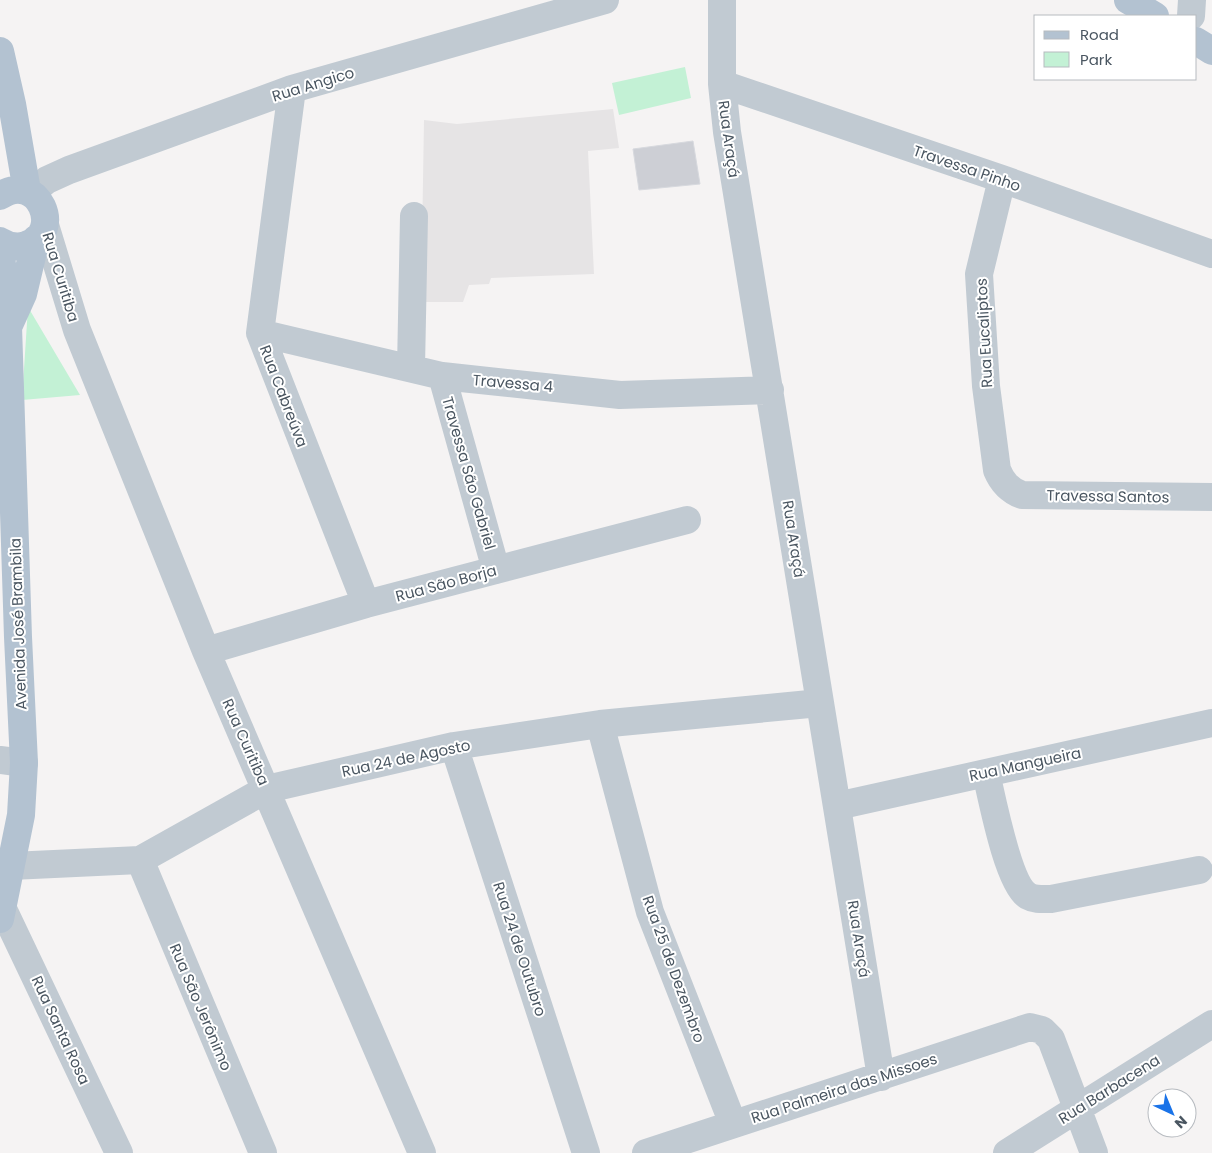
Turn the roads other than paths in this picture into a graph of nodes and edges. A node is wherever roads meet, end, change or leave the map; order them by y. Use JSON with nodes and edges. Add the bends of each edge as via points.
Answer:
{"nodes":[{"id":1,"x":605,"y":0,"type":"edge"},
{"id":2,"x":722,"y":0,"type":"edge"},
{"id":3,"x":1128,"y":0,"type":"edge"},
{"id":4,"x":1192,"y":0,"type":"edge"},
{"id":5,"x":1153,"y":15,"type":"edge"},
{"id":6,"x":1191,"y":15,"type":"edge"},
{"id":7,"x":0,"y":51,"type":"edge"},
{"id":8,"x":722,"y":84,"type":"junction"},
{"id":9,"x":292,"y":89,"type":"junction"},
{"id":10,"x":1002,"y":179,"type":"junction"},
{"id":11,"x":29,"y":192,"type":"junction"},
{"id":12,"x":0,"y":196,"type":"edge"},
{"id":13,"x":414,"y":216,"type":"dead end"},
{"id":14,"x":40,"y":232,"type":"junction"},
{"id":15,"x":3,"y":244,"type":"edge"},
{"id":16,"x":1212,"y":254,"type":"edge"},
{"id":17,"x":29,"y":268,"type":"junction"},
{"id":18,"x":8,"y":326,"type":"junction"},
{"id":19,"x":77,"y":330,"type":"junction"},
{"id":20,"x":260,"y":333,"type":"junction"},
{"id":21,"x":411,"y":368,"type":"junction"},
{"id":22,"x":442,"y":376,"type":"junction"},
{"id":23,"x":770,"y":390,"type":"junction"},
{"id":24,"x":1007,"y":486,"type":"joint"},
{"id":25,"x":1212,"y":497,"type":"edge"},
{"id":26,"x":687,"y":520,"type":"dead end"},
{"id":27,"x":496,"y":570,"type":"junction"},
{"id":28,"x":366,"y":604,"type":"junction"},
{"id":29,"x":206,"y":651,"type":"junction"},
{"id":30,"x":820,"y":703,"type":"junction"},
{"id":31,"x":1212,"y":723,"type":"edge"},
{"id":32,"x":600,"y":724,"type":"junction"},
{"id":33,"x":454,"y":746,"type":"junction"},
{"id":34,"x":12,"y":761,"type":"edge"},
{"id":35,"x":986,"y":773,"type":"junction"},
{"id":36,"x":267,"y":789,"type":"junction"},
{"id":37,"x":837,"y":806,"type":"junction"},
{"id":38,"x":140,"y":860,"type":"junction"},
{"id":39,"x":10,"y":866,"type":"junction"},
{"id":40,"x":1199,"y":870,"type":"dead end"},
{"id":41,"x":1,"y":913,"type":"edge"},
{"id":42,"x":1212,"y":1024,"type":"edge"},
{"id":43,"x":881,"y":1077,"type":"junction"},
{"id":44,"x":1077,"y":1110,"type":"junction"},
{"id":45,"x":733,"y":1124,"type":"junction"},
{"id":46,"x":119,"y":1153,"type":"edge"},
{"id":47,"x":263,"y":1153,"type":"edge"},
{"id":48,"x":422,"y":1153,"type":"edge"},
{"id":49,"x":586,"y":1153,"type":"edge"},
{"id":50,"x":646,"y":1153,"type":"edge"},
{"id":51,"x":1006,"y":1153,"type":"edge"},
{"id":52,"x":1094,"y":1153,"type":"edge"}],
"edges":[{"from":1,"to":9,"type":"street","name":"Rua Angico"},
{"from":2,"to":8,"type":"street","name":"Rua Araçá"},
{"from":3,"to":5,"type":"main road"},
{"from":4,"to":6,"type":"street"},
{"from":7,"to":11,"type":"main road"},
{"from":8,"to":10,"type":"street","name":"Travessa Pinho"},
{"from":8,"to":23,"type":"street","name":"Rua Araçá","via":[[729,148]]},
{"from":9,"to":11,"type":"street","name":"Rua Angico","via":[[69,170]]},
{"from":9,"to":20,"type":"street","name":"Rua Cabreúva"},
{"from":10,"to":16,"type":"street","name":"Travessa Pinho"},
{"from":10,"to":24,"type":"street","name":"Rua Eucaliptos","via":[[979,274],[986,386],[997,470]]},
{"from":11,"to":12,"type":"main road","via":[[12,190]]},
{"from":11,"to":14,"type":"main road","via":[[43,207]]},
{"from":13,"to":21,"type":"street"},
{"from":14,"to":15,"type":"main road","via":[[28,245]]},
{"from":14,"to":17,"type":"main road","name":"Avenida José Brambila"},
{"from":14,"to":19,"type":"street","name":"Rua Curitiba"},
{"from":15,"to":17,"type":"street","name":"Rua Curitiba"},
{"from":15,"to":18,"type":"main road","name":"Avenida José Brambila"},
{"from":17,"to":18,"type":"main road","name":"Avenida José Brambila","via":[[23,294]]},
{"from":17,"to":19,"type":"street","name":"Rua Curitiba"},
{"from":18,"to":34,"type":"main road","name":"Avenida José Brambila","via":[[18,638]]},
{"from":19,"to":29,"type":"street","name":"Rua Curitiba"},
{"from":20,"to":21,"type":"street","name":"Travessa 4"},
{"from":20,"to":28,"type":"street","name":"Rua Cabreúva"},
{"from":21,"to":22,"type":"street","name":"Travessa 4"},
{"from":22,"to":23,"type":"street","name":"Travessa 4","via":[[620,394]]},
{"from":22,"to":27,"type":"street","name":"Travessa São Gabriel"},
{"from":23,"to":30,"type":"street","name":"Rua Araçá"},
{"from":24,"to":25,"type":"street","name":"Travessa Santos","via":[[1022,495]]},
{"from":26,"to":27,"type":"street","name":"Rua São Borja"},
{"from":27,"to":28,"type":"street","name":"Rua São Borja"},
{"from":28,"to":29,"type":"street","name":"Rua São Borja"},
{"from":29,"to":36,"type":"street","name":"Rua Curitiba"},
{"from":30,"to":32,"type":"street","name":"Rua 24 de Agosto"},
{"from":30,"to":37,"type":"street","name":"Rua Araçá"},
{"from":31,"to":35,"type":"street","name":"Rua Mangueira"},
{"from":32,"to":33,"type":"street","name":"Rua 24 de Agosto"},
{"from":32,"to":45,"type":"street","name":"Rua 25 de Dezembro","via":[[650,912]]},
{"from":33,"to":36,"type":"street","name":"Rua 24 de Agosto"},
{"from":33,"to":49,"type":"street","name":"Rua 24 de Outubro"},
{"from":34,"to":39,"type":"main road","name":"Avenida José Brambila","via":[[22,815]]},
{"from":35,"to":37,"type":"street","name":"Rua Mangueira"},
{"from":35,"to":40,"type":"street","via":[[1013,876],[1027,895],[1050,899]]},
{"from":36,"to":38,"type":"street","name":"Rua 24 de Agosto"},
{"from":36,"to":48,"type":"street","name":"Rua Curitiba"},
{"from":37,"to":43,"type":"street","name":"Rua Araçá"},
{"from":38,"to":39,"type":"street","name":"Rua 24 de Agosto"},
{"from":38,"to":47,"type":"street","name":"Rua São Jerônimo"},
{"from":39,"to":41,"type":"main road","name":"Avenida José Brambila"},
{"from":41,"to":46,"type":"street","name":"Rua Santa Rosa"},
{"from":42,"to":44,"type":"street","name":"Rua Barbacena"},
{"from":43,"to":44,"type":"street","name":"Rua Palmeira das Missoes","via":[[1030,1027],[1042,1030],[1051,1039]]},
{"from":43,"to":45,"type":"street","name":"Rua Palmeira das Missoes"},
{"from":44,"to":51,"type":"street","name":"Rua Barbacena"},
{"from":44,"to":52,"type":"street"},
{"from":45,"to":50,"type":"street","name":"Rua Palmeira das Missoes"}]}
